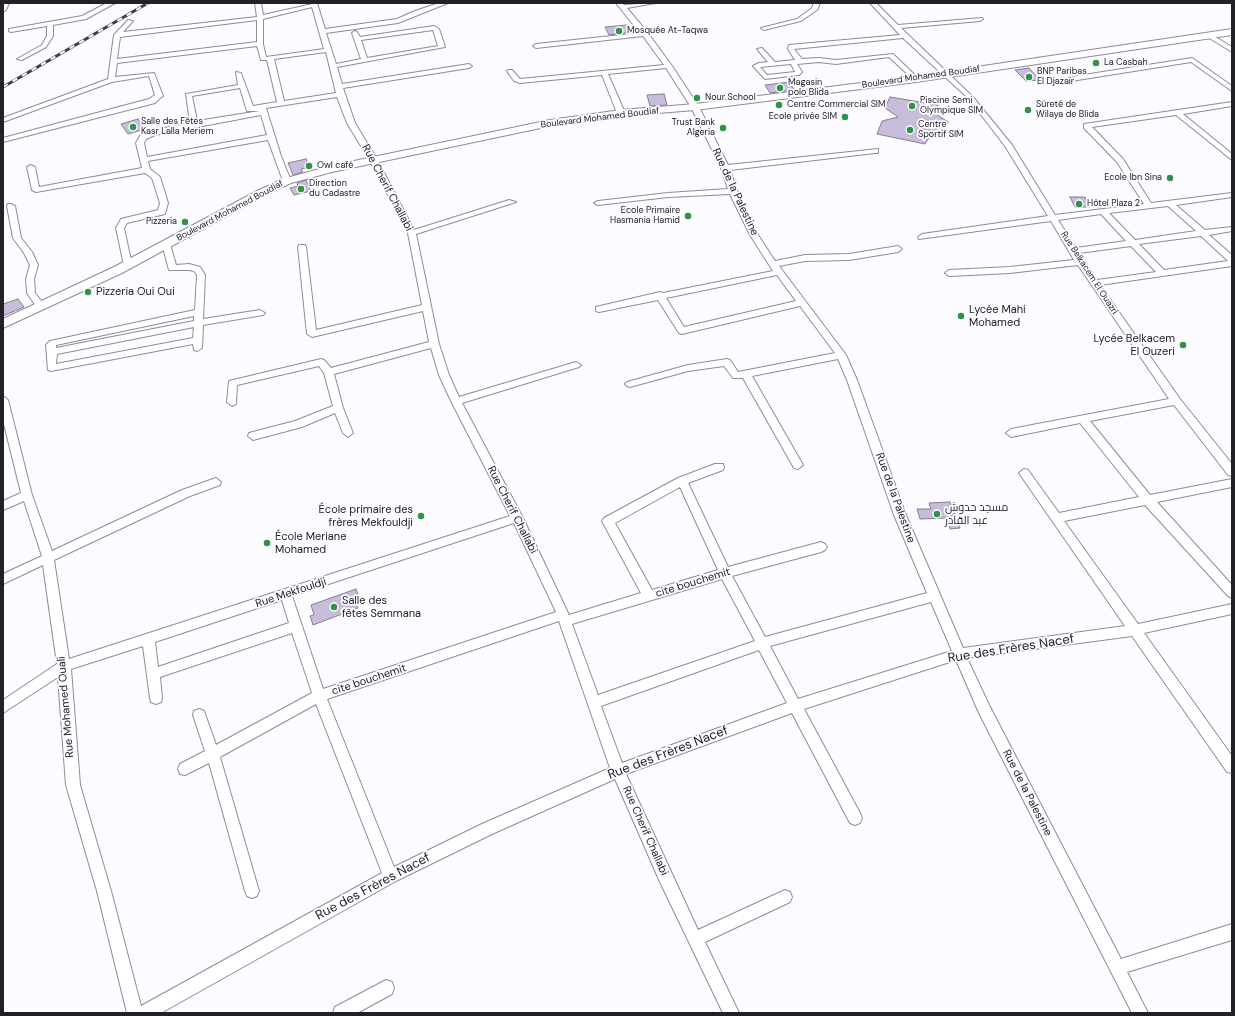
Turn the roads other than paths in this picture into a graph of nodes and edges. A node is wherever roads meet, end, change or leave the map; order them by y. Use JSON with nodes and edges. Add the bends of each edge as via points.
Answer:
{"nodes":[{"id":1,"x":6,"y":3,"type":"edge"},
{"id":2,"x":112,"y":3,"type":"edge"},
{"id":3,"x":258,"y":3,"type":"edge"},
{"id":4,"x":445,"y":3,"type":"edge"},
{"id":5,"x":652,"y":3,"type":"edge"},
{"id":6,"x":817,"y":3,"type":"edge"},
{"id":7,"x":873,"y":3,"type":"edge"},
{"id":8,"x":314,"y":4,"type":"edge"},
{"id":9,"x":621,"y":5,"type":"edge"},
{"id":10,"x":3,"y":10,"type":"edge"},
{"id":11,"x":260,"y":18,"type":"junction"},
{"id":12,"x":980,"y":19,"type":"dead end"},
{"id":13,"x":130,"y":21,"type":"dead end"},
{"id":14,"x":50,"y":24,"type":"junction"},
{"id":15,"x":896,"y":27,"type":"junction"},
{"id":16,"x":353,"y":28,"type":"junction"},
{"id":17,"x":764,"y":28,"type":"dead end"},
{"id":18,"x":11,"y":30,"type":"dead end"},
{"id":19,"x":323,"y":31,"type":"junction"},
{"id":20,"x":1232,"y":32,"type":"edge"},
{"id":21,"x":646,"y":34,"type":"junction"},
{"id":22,"x":117,"y":35,"type":"junction"},
{"id":23,"x":1208,"y":35,"type":"junction"},
{"id":24,"x":905,"y":36,"type":"junction"},
{"id":25,"x":357,"y":39,"type":"junction"},
{"id":26,"x":260,"y":44,"type":"junction"},
{"id":27,"x":536,"y":46,"type":"dead end"},
{"id":28,"x":760,"y":49,"type":"dead end"},
{"id":29,"x":328,"y":50,"type":"junction"},
{"id":30,"x":1232,"y":50,"type":"edge"},
{"id":31,"x":270,"y":58,"type":"junction"},
{"id":32,"x":20,"y":59,"type":"dead end"},
{"id":33,"x":365,"y":61,"type":"junction"},
{"id":34,"x":114,"y":62,"type":"junction"},
{"id":35,"x":796,"y":62,"type":"junction"},
{"id":36,"x":773,"y":64,"type":"junction"},
{"id":37,"x":333,"y":66,"type":"junction"},
{"id":38,"x":469,"y":66,"type":"dead end"},
{"id":39,"x":669,"y":66,"type":"junction"},
{"id":40,"x":510,"y":72,"type":"dead end"},
{"id":41,"x":238,"y":73,"type":"dead end"},
{"id":42,"x":605,"y":74,"type":"junction"},
{"id":43,"x":947,"y":74,"type":"junction"},
{"id":44,"x":916,"y":79,"type":"junction"},
{"id":45,"x":111,"y":80,"type":"junction"},
{"id":46,"x":1071,"y":80,"type":"dead end"},
{"id":47,"x":242,"y":86,"type":"junction"},
{"id":48,"x":339,"y":86,"type":"junction"},
{"id":49,"x":1232,"y":89,"type":"edge"},
{"id":50,"x":340,"y":94,"type":"junction"},
{"id":51,"x":281,"y":103,"type":"junction"},
{"id":52,"x":1232,"y":104,"type":"edge"},
{"id":53,"x":695,"y":107,"type":"junction"},
{"id":54,"x":263,"y":109,"type":"junction"},
{"id":55,"x":1177,"y":112,"type":"junction"},
{"id":56,"x":622,"y":113,"type":"junction"},
{"id":57,"x":3,"y":120,"type":"edge"},
{"id":58,"x":194,"y":124,"type":"junction"},
{"id":59,"x":271,"y":137,"type":"junction"},
{"id":60,"x":3,"y":140,"type":"edge"},
{"id":61,"x":875,"y":151,"type":"dead end"},
{"id":62,"x":1232,"y":158,"type":"edge"},
{"id":63,"x":143,"y":160,"type":"junction"},
{"id":64,"x":374,"y":161,"type":"junction"},
{"id":65,"x":31,"y":167,"type":"dead end"},
{"id":66,"x":725,"y":168,"type":"junction"},
{"id":67,"x":148,"y":172,"type":"junction"},
{"id":68,"x":287,"y":181,"type":"junction"},
{"id":69,"x":90,"y":185,"type":"dead end"},
{"id":70,"x":733,"y":191,"type":"junction"},
{"id":71,"x":1230,"y":197,"type":"edge"},
{"id":72,"x":512,"y":202,"type":"dead end"},
{"id":73,"x":598,"y":203,"type":"dead end"},
{"id":74,"x":1170,"y":203,"type":"junction"},
{"id":75,"x":11,"y":206,"type":"dead end"},
{"id":76,"x":1150,"y":206,"type":"junction"},
{"id":77,"x":1103,"y":212,"type":"junction"},
{"id":78,"x":1053,"y":218,"type":"junction"},
{"id":79,"x":1232,"y":229,"type":"edge"},
{"id":80,"x":412,"y":233,"type":"junction"},
{"id":81,"x":1203,"y":233,"type":"junction"},
{"id":82,"x":922,"y":237,"type":"dead end"},
{"id":83,"x":1133,"y":243,"type":"junction"},
{"id":84,"x":166,"y":244,"type":"junction"},
{"id":85,"x":302,"y":247,"type":"dead end"},
{"id":86,"x":898,"y":249,"type":"dead end"},
{"id":87,"x":1074,"y":251,"type":"junction"},
{"id":88,"x":1232,"y":260,"type":"edge"},
{"id":89,"x":1080,"y":262,"type":"junction"},
{"id":90,"x":1232,"y":263,"type":"edge"},
{"id":91,"x":773,"y":264,"type":"junction"},
{"id":92,"x":128,"y":265,"type":"junction"},
{"id":93,"x":780,"y":272,"type":"junction"},
{"id":94,"x":949,"y":273,"type":"dead end"},
{"id":95,"x":1163,"y":274,"type":"junction"},
{"id":96,"x":1096,"y":283,"type":"junction"},
{"id":97,"x":660,"y":295,"type":"junction"},
{"id":98,"x":802,"y":303,"type":"junction"},
{"id":99,"x":41,"y":307,"type":"junction"},
{"id":100,"x":427,"y":307,"type":"junction"},
{"id":101,"x":599,"y":309,"type":"dead end"},
{"id":102,"x":199,"y":312,"type":"junction"},
{"id":103,"x":260,"y":314,"type":"dead end"},
{"id":104,"x":198,"y":323,"type":"junction"},
{"id":105,"x":3,"y":324,"type":"edge"},
{"id":106,"x":434,"y":344,"type":"junction"},
{"id":107,"x":52,"y":352,"type":"junction"},
{"id":108,"x":841,"y":355,"type":"junction"},
{"id":109,"x":576,"y":365,"type":"dead end"},
{"id":110,"x":329,"y":372,"type":"junction"},
{"id":111,"x":746,"y":374,"type":"junction"},
{"id":112,"x":630,"y":384,"type":"dead end"},
{"id":113,"x":1176,"y":401,"type":"junction"},
{"id":114,"x":232,"y":402,"type":"dead end"},
{"id":115,"x":456,"y":402,"type":"junction"},
{"id":116,"x":4,"y":405,"type":"edge"},
{"id":117,"x":338,"y":408,"type":"junction"},
{"id":118,"x":1083,"y":420,"type":"junction"},
{"id":119,"x":1011,"y":433,"type":"dead end"},
{"id":120,"x":348,"y":434,"type":"dead end"},
{"id":121,"x":253,"y":436,"type":"dead end"},
{"id":122,"x":798,"y":465,"type":"dead end"},
{"id":123,"x":719,"y":466,"type":"dead end"},
{"id":124,"x":1232,"y":472,"type":"edge"},
{"id":125,"x":1024,"y":473,"type":"dead end"},
{"id":126,"x":682,"y":481,"type":"junction"},
{"id":127,"x":216,"y":482,"type":"dead end"},
{"id":128,"x":1232,"y":483,"type":"edge"},
{"id":129,"x":27,"y":495,"type":"junction"},
{"id":130,"x":1147,"y":499,"type":"junction"},
{"id":131,"x":3,"y":506,"type":"edge"},
{"id":132,"x":517,"y":518,"type":"junction"},
{"id":133,"x":1057,"y":518,"type":"junction"},
{"id":134,"x":821,"y":547,"type":"dead end"},
{"id":135,"x":48,"y":557,"type":"junction"},
{"id":136,"x":725,"y":573,"type":"junction"},
{"id":137,"x":3,"y":579,"type":"edge"},
{"id":138,"x":1232,"y":593,"type":"edge"},
{"id":139,"x":286,"y":595,"type":"junction"},
{"id":140,"x":649,"y":596,"type":"junction"},
{"id":141,"x":933,"y":596,"type":"junction"},
{"id":142,"x":1232,"y":609,"type":"edge"},
{"id":143,"x":564,"y":618,"type":"junction"},
{"id":144,"x":296,"y":626,"type":"junction"},
{"id":145,"x":1135,"y":630,"type":"junction"},
{"id":146,"x":148,"y":639,"type":"junction"},
{"id":147,"x":763,"y":643,"type":"junction"},
{"id":148,"x":959,"y":654,"type":"junction"},
{"id":149,"x":64,"y":666,"type":"junction"},
{"id":150,"x":153,"y":674,"type":"junction"},
{"id":151,"x":319,"y":696,"type":"junction"},
{"id":152,"x":156,"y":698,"type":"dead end"},
{"id":153,"x":595,"y":702,"type":"junction"},
{"id":154,"x":794,"y":706,"type":"junction"},
{"id":155,"x":3,"y":707,"type":"edge"},
{"id":156,"x":199,"y":715,"type":"dead end"},
{"id":157,"x":214,"y":755,"type":"junction"},
{"id":158,"x":1232,"y":767,"type":"edge"},
{"id":159,"x":185,"y":769,"type":"dead end"},
{"id":160,"x":618,"y":771,"type":"junction"},
{"id":161,"x":854,"y":818,"type":"dead end"},
{"id":162,"x":391,"y":876,"type":"junction"},
{"id":163,"x":252,"y":891,"type":"dead end"},
{"id":164,"x":785,"y":897,"type":"dead end"},
{"id":165,"x":1232,"y":932,"type":"edge"},
{"id":166,"x":695,"y":939,"type":"junction"},
{"id":167,"x":1117,"y":968,"type":"junction"},
{"id":168,"x":386,"y":988,"type":"dead end"},
{"id":169,"x":136,"y":1013,"type":"edge"},
{"id":170,"x":145,"y":1013,"type":"edge"},
{"id":171,"x":341,"y":1013,"type":"edge"},
{"id":172,"x":730,"y":1013,"type":"edge"},
{"id":173,"x":1140,"y":1013,"type":"edge"}],
"edges":[{"from":1,"to":10,"type":"street"},
{"from":2,"to":14,"type":"street","via":[[84,18]]},
{"from":3,"to":11,"type":"street"},
{"from":4,"to":16,"type":"street","via":[[417,12],[398,22]]},
{"from":5,"to":9,"type":"street"},
{"from":6,"to":17,"type":"street","via":[[815,9],[799,20]]},
{"from":7,"to":15,"type":"street","name":"Rue Belkacem El Ouazri"},
{"from":8,"to":11,"type":"street"},
{"from":8,"to":19,"type":"street","name":"Rue Cherif Challabi"},
{"from":9,"to":21,"type":"street","name":"Rue de la Palestine"},
{"from":11,"to":22,"type":"street"},
{"from":11,"to":26,"type":"street"},
{"from":12,"to":15,"type":"street"},
{"from":13,"to":22,"type":"street"},
{"from":14,"to":18,"type":"street"},
{"from":14,"to":32,"type":"street","via":[[50,36],[44,46]]},
{"from":15,"to":24,"type":"street","name":"Rue Belkacem El Ouazri"},
{"from":16,"to":19,"type":"street"},
{"from":16,"to":25,"type":"street"},
{"from":19,"to":29,"type":"street","name":"Rue Cherif Challabi"},
{"from":20,"to":23,"type":"main road","name":"Boulevard Mohamed Boudiaf"},
{"from":21,"to":27,"type":"street"},
{"from":21,"to":39,"type":"street","name":"Rue de la Palestine"},
{"from":22,"to":34,"type":"street"},
{"from":23,"to":30,"type":"street"},
{"from":23,"to":43,"type":"main road","name":"Boulevard Mohamed Boudiaf"},
{"from":24,"to":35,"type":"street","via":[[791,46]]},
{"from":24,"to":43,"type":"street","name":"Rue Belkacem El Ouazri"},
{"from":25,"to":33,"type":"street"},
{"from":25,"to":33,"type":"street","via":[[434,28],[442,46]]},
{"from":26,"to":31,"type":"street","via":[[263,59]]},
{"from":26,"to":34,"type":"street"},
{"from":28,"to":36,"type":"street"},
{"from":29,"to":31,"type":"street"},
{"from":29,"to":37,"type":"street","name":"Rue Cherif Challabi"},
{"from":31,"to":51,"type":"street"},
{"from":33,"to":37,"type":"street"},
{"from":34,"to":45,"type":"street"},
{"from":35,"to":36,"type":"street"},
{"from":35,"to":36,"type":"street","via":[[797,74],[765,77],[756,66]]},
{"from":35,"to":44,"type":"street","via":[[836,62],[891,55]]},
{"from":37,"to":48,"type":"street","name":"Rue Cherif Challabi"},
{"from":38,"to":48,"type":"street"},
{"from":39,"to":42,"type":"street"},
{"from":39,"to":53,"type":"street","name":"Rue de la Palestine"},
{"from":40,"to":42,"type":"street","via":[[518,81]]},
{"from":41,"to":47,"type":"street"},
{"from":42,"to":56,"type":"street"},
{"from":43,"to":44,"type":"main road","name":"Boulevard Mohamed Boudiaf"},
{"from":43,"to":78,"type":"street","name":"Rue Belkacem El Ouazri","via":[[972,98],[1008,145]]},
{"from":44,"to":53,"type":"main road","name":"Boulevard Mohamed Boudiaf"},
{"from":45,"to":57,"type":"street"},
{"from":45,"to":60,"type":"street","via":[[152,74],[159,96],[152,101]]},
{"from":46,"to":49,"type":"street","via":[[1192,60]]},
{"from":47,"to":54,"type":"street","via":[[250,109]]},
{"from":47,"to":58,"type":"street","via":[[188,95]]},
{"from":48,"to":50,"type":"street","name":"Rue Cherif Challabi"},
{"from":50,"to":51,"type":"street"},
{"from":50,"to":64,"type":"street","name":"Rue Cherif Challabi","via":[[351,123]]},
{"from":51,"to":54,"type":"street"},
{"from":52,"to":55,"type":"street"},
{"from":53,"to":56,"type":"main road","name":"Boulevard Mohamed Boudiaf"},
{"from":53,"to":66,"type":"street","name":"Rue de la Palestine"},
{"from":54,"to":58,"type":"street"},
{"from":54,"to":59,"type":"street"},
{"from":55,"to":62,"type":"street"},
{"from":55,"to":76,"type":"street","via":[[1087,126],[1120,162]]},
{"from":56,"to":64,"type":"main road","name":"Boulevard Mohamed Boudiaf","via":[[550,123]]},
{"from":58,"to":63,"type":"street","via":[[153,133],[143,138],[140,142]]},
{"from":59,"to":63,"type":"street"},
{"from":59,"to":68,"type":"street"},
{"from":61,"to":66,"type":"street"},
{"from":63,"to":67,"type":"street"},
{"from":64,"to":68,"type":"main road","name":"Boulevard Mohamed Boudiaf","via":[[330,169]]},
{"from":64,"to":80,"type":"street","name":"Rue Cherif Challabi"},
{"from":65,"to":67,"type":"street","via":[[36,190]]},
{"from":66,"to":70,"type":"street","name":"Rue de la Palestine"},
{"from":67,"to":69,"type":"street"},
{"from":67,"to":92,"type":"street","via":[[156,177],[164,203],[162,212],[124,221],[120,228]]},
{"from":68,"to":84,"type":"main road","name":"Boulevard Mohamed Boudiaf"},
{"from":70,"to":73,"type":"street"},
{"from":70,"to":91,"type":"street","name":"Rue de la Palestine","via":[[754,235]]},
{"from":71,"to":74,"type":"street"},
{"from":72,"to":80,"type":"street"},
{"from":74,"to":76,"type":"street"},
{"from":74,"to":81,"type":"street"},
{"from":75,"to":99,"type":"street","via":[[17,238],[34,265],[30,279],[31,293]]},
{"from":76,"to":77,"type":"street"},
{"from":77,"to":78,"type":"street"},
{"from":77,"to":83,"type":"street"},
{"from":78,"to":82,"type":"street"},
{"from":78,"to":87,"type":"street","name":"Rue Belkacem El Ouazri"},
{"from":79,"to":81,"type":"street"},
{"from":80,"to":100,"type":"street","name":"Rue Cherif Challabi"},
{"from":81,"to":83,"type":"street"},
{"from":81,"to":88,"type":"street"},
{"from":83,"to":87,"type":"street"},
{"from":83,"to":95,"type":"street"},
{"from":84,"to":92,"type":"main road","name":"Boulevard Mohamed Boudiaf"},
{"from":84,"to":102,"type":"street","via":[[172,268],[189,267],[197,269],[201,275]]},
{"from":85,"to":100,"type":"street","via":[[312,334]]},
{"from":86,"to":91,"type":"street","via":[[849,257],[805,258]]},
{"from":87,"to":89,"type":"street","name":"Rue Belkacem El Ouazri"},
{"from":89,"to":94,"type":"street","via":[[1010,270]]},
{"from":89,"to":96,"type":"street","name":"Rue Belkacem El Ouazri"},
{"from":90,"to":95,"type":"street"},
{"from":91,"to":93,"type":"street","name":"Rue de la Palestine"},
{"from":92,"to":99,"type":"main road","name":"Boulevard Mohamed Boudiaf"},
{"from":93,"to":97,"type":"street"},
{"from":93,"to":98,"type":"street","name":"Rue de la Palestine"},
{"from":95,"to":96,"type":"street"},
{"from":96,"to":113,"type":"street","name":"Rue Belkacem El Ouazri"},
{"from":97,"to":98,"type":"street","via":[[682,331]]},
{"from":97,"to":101,"type":"street"},
{"from":98,"to":108,"type":"street","name":"Rue de la Palestine"},
{"from":99,"to":105,"type":"main road","name":"Boulevard Mohamed Boudiaf"},
{"from":100,"to":106,"type":"street","name":"Rue Cherif Challabi"},
{"from":102,"to":104,"type":"street"},
{"from":102,"to":107,"type":"street","via":[[53,343]]},
{"from":103,"to":104,"type":"street"},
{"from":104,"to":107,"type":"street"},
{"from":104,"to":107,"type":"street","via":[[197,344],[51,368]]},
{"from":106,"to":110,"type":"street"},
{"from":106,"to":115,"type":"street","name":"Rue Cherif Challabi"},
{"from":108,"to":111,"type":"street"},
{"from":108,"to":141,"type":"street","name":"Rue de la Palestine"},
{"from":109,"to":115,"type":"street"},
{"from":110,"to":114,"type":"street","via":[[321,362],[232,383]]},
{"from":110,"to":117,"type":"street"},
{"from":111,"to":112,"type":"street","via":[[736,376],[728,362],[688,368]]},
{"from":111,"to":122,"type":"street"},
{"from":113,"to":118,"type":"street"},
{"from":113,"to":124,"type":"street","name":"Rue Belkacem El Ouazri"},
{"from":115,"to":132,"type":"street","name":"Rue Cherif Challabi"},
{"from":116,"to":129,"type":"street","name":"Rue Mohamed Ouali"},
{"from":117,"to":120,"type":"street"},
{"from":117,"to":121,"type":"street","via":[[298,424]]},
{"from":118,"to":119,"type":"street"},
{"from":118,"to":130,"type":"street"},
{"from":123,"to":126,"type":"street"},
{"from":125,"to":133,"type":"street"},
{"from":126,"to":136,"type":"street"},
{"from":126,"to":140,"type":"street","via":[[608,521]]},
{"from":127,"to":135,"type":"street","via":[[186,492]]},
{"from":128,"to":130,"type":"street"},
{"from":129,"to":131,"type":"street"},
{"from":129,"to":135,"type":"street","name":"Rue Mohamed Ouali"},
{"from":130,"to":133,"type":"street"},
{"from":130,"to":138,"type":"street"},
{"from":132,"to":139,"type":"street","name":"Rue Mekfouldji"},
{"from":132,"to":143,"type":"street","name":"Rue Cherif Challabi"},
{"from":133,"to":145,"type":"street"},
{"from":134,"to":136,"type":"street","name":"cite bouchemit"},
{"from":135,"to":137,"type":"street"},
{"from":135,"to":149,"type":"street","name":"Rue Mohamed Ouali"},
{"from":136,"to":140,"type":"street","name":"cite bouchemit"},
{"from":136,"to":147,"type":"street"},
{"from":139,"to":144,"type":"street"},
{"from":139,"to":146,"type":"street","name":"Rue Mekfouldji"},
{"from":140,"to":143,"type":"street","name":"cite bouchemit"},
{"from":141,"to":147,"type":"street"},
{"from":141,"to":148,"type":"street","name":"Rue de la Palestine"},
{"from":142,"to":145,"type":"street","name":"Rue des Frères Nacef"},
{"from":143,"to":151,"type":"street","name":"cite bouchemit"},
{"from":143,"to":153,"type":"street","name":"Rue Cherif Challabi"},
{"from":144,"to":150,"type":"street"},
{"from":144,"to":151,"type":"street"},
{"from":145,"to":148,"type":"street","name":"Rue des Frères Nacef"},
{"from":145,"to":158,"type":"street"},
{"from":146,"to":149,"type":"street","name":"Rue Mekfouldji"},
{"from":146,"to":150,"type":"street"},
{"from":147,"to":153,"type":"street"},
{"from":147,"to":154,"type":"street"},
{"from":148,"to":154,"type":"street","name":"Rue des Frères Nacef"},
{"from":148,"to":167,"type":"street","name":"Rue de la Palestine","via":[[984,709]]},
{"from":149,"to":155,"type":"street","name":"Rue Mekfouldji"},
{"from":149,"to":169,"type":"street","name":"Rue Mohamed Ouali","via":[[73,785]]},
{"from":150,"to":152,"type":"street"},
{"from":151,"to":157,"type":"street","name":"cite bouchemit"},
{"from":151,"to":162,"type":"street"},
{"from":153,"to":160,"type":"street","name":"Rue Cherif Challabi"},
{"from":154,"to":160,"type":"street","name":"Rue des Frères Nacef"},
{"from":154,"to":161,"type":"street"},
{"from":156,"to":157,"type":"street"},
{"from":157,"to":159,"type":"street","name":"cite bouchemit"},
{"from":157,"to":163,"type":"street"},
{"from":160,"to":162,"type":"street","name":"Rue des Frères Nacef","via":[[487,829]]},
{"from":160,"to":166,"type":"street","name":"Rue Cherif Challabi"},
{"from":162,"to":170,"type":"street","name":"Rue des Frères Nacef"},
{"from":164,"to":166,"type":"street"},
{"from":165,"to":167,"type":"street"},
{"from":166,"to":172,"type":"street","name":"Rue Cherif Challabi"},
{"from":167,"to":173,"type":"street","name":"Rue de la Palestine"},
{"from":168,"to":171,"type":"street"}]}
